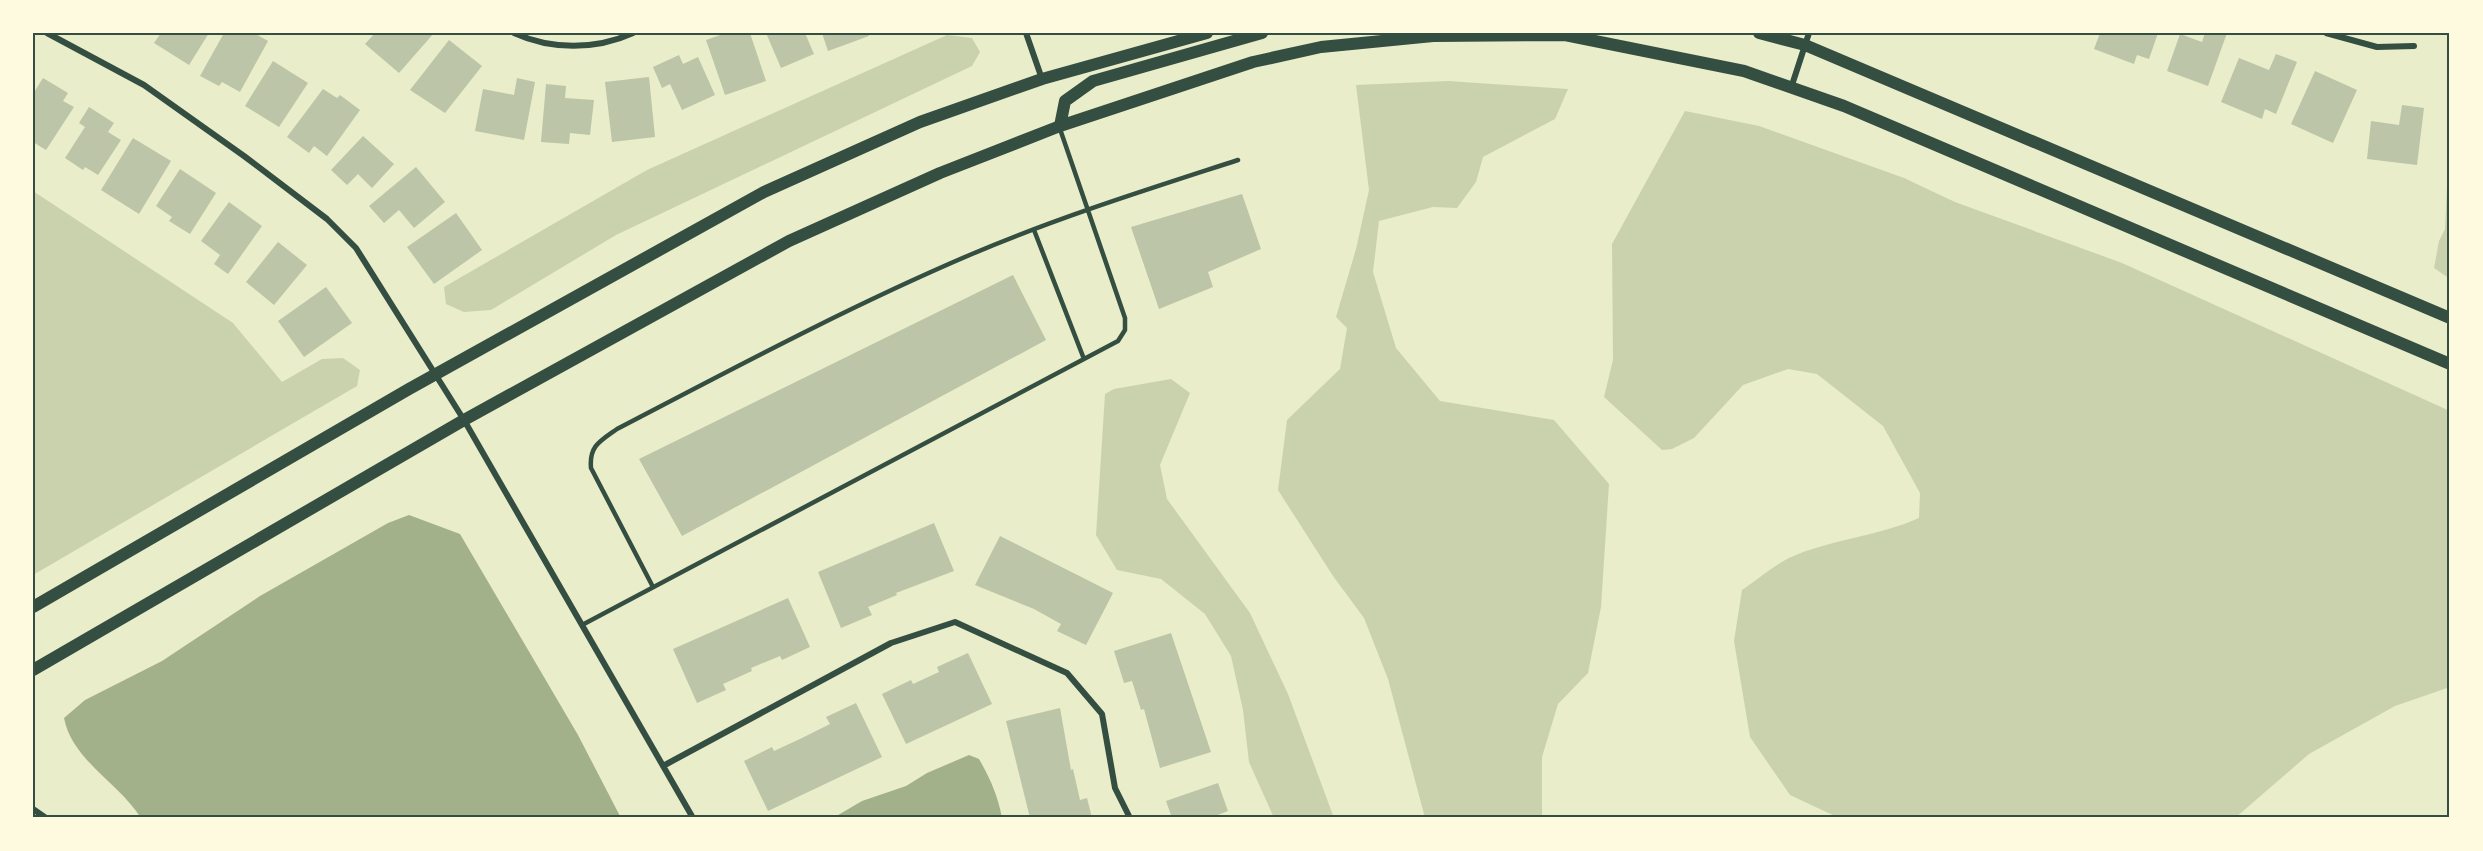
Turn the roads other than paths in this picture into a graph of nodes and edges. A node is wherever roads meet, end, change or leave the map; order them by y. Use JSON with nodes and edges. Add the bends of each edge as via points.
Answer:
{"nodes":[{"id":1,"x":47,"y":33,"type":"edge"},
{"id":2,"x":514,"y":33,"type":"edge"},
{"id":3,"x":633,"y":33,"type":"edge"},
{"id":4,"x":1026,"y":33,"type":"edge"},
{"id":5,"x":1208,"y":33,"type":"edge"},
{"id":6,"x":1262,"y":33,"type":"edge"},
{"id":7,"x":1759,"y":33,"type":"edge"},
{"id":8,"x":2326,"y":33,"type":"edge"},
{"id":9,"x":1807,"y":39,"type":"edge"},
{"id":10,"x":2414,"y":46,"type":"dead end"},
{"id":11,"x":1042,"y":79,"type":"junction"},
{"id":12,"x":1791,"y":87,"type":"junction"},
{"id":13,"x":1060,"y":126,"type":"junction"},
{"id":14,"x":1238,"y":160,"type":"dead end"},
{"id":15,"x":1087,"y":209,"type":"junction"},
{"id":16,"x":1034,"y":230,"type":"junction"},
{"id":17,"x":2450,"y":318,"type":"edge"},
{"id":18,"x":1084,"y":359,"type":"junction"},
{"id":19,"x":2450,"y":364,"type":"edge"},
{"id":20,"x":436,"y":375,"type":"junction"},
{"id":21,"x":464,"y":420,"type":"junction"},
{"id":22,"x":653,"y":587,"type":"junction"},
{"id":23,"x":33,"y":607,"type":"edge"},
{"id":24,"x":582,"y":625,"type":"junction"},
{"id":25,"x":33,"y":670,"type":"edge"},
{"id":26,"x":663,"y":766,"type":"junction"},
{"id":27,"x":33,"y":809,"type":"edge"},
{"id":28,"x":46,"y":818,"type":"edge"},
{"id":29,"x":693,"y":818,"type":"edge"},
{"id":30,"x":1130,"y":818,"type":"edge"}],
"edges":[{"from":1,"to":20,"type":"street","via":[[144,86],[327,219],[356,248]]},
{"from":2,"to":3,"type":"street","via":[[561,47],[600,43]]},
{"from":4,"to":11,"type":"street"},
{"from":5,"to":11,"type":"main road"},
{"from":6,"to":13,"type":"main road","via":[[1093,81],[1065,101]]},
{"from":7,"to":9,"type":"main road"},
{"from":8,"to":10,"type":"street","via":[[2377,47]]},
{"from":9,"to":12,"type":"street"},
{"from":9,"to":17,"type":"main road"},
{"from":11,"to":20,"type":"main road","via":[[920,122],[764,192]]},
{"from":12,"to":13,"type":"main road","via":[[1744,71],[1565,35],[1433,36],[1321,47],[1253,62]]},
{"from":12,"to":19,"type":"main road","via":[[1844,106]]},
{"from":13,"to":15,"type":"lane"},
{"from":13,"to":21,"type":"main road","via":[[940,173],[789,241]]},
{"from":14,"to":15,"type":"lane"},
{"from":15,"to":16,"type":"lane"},
{"from":15,"to":18,"type":"lane","via":[[1125,318],[1125,330],[1118,342]]},
{"from":16,"to":18,"type":"lane"},
{"from":16,"to":22,"type":"lane","via":[[948,264],[828,320],[617,429],[594,445],[591,468]]},
{"from":18,"to":22,"type":"lane"},
{"from":20,"to":21,"type":"street"},
{"from":20,"to":23,"type":"main road"},
{"from":21,"to":24,"type":"street"},
{"from":21,"to":25,"type":"main road"},
{"from":22,"to":24,"type":"lane"},
{"from":24,"to":26,"type":"street"},
{"from":26,"to":29,"type":"street"},
{"from":26,"to":30,"type":"street","via":[[891,643],[955,622],[1067,672],[1102,714],[1115,788]]},
{"from":27,"to":28,"type":"street"}]}
